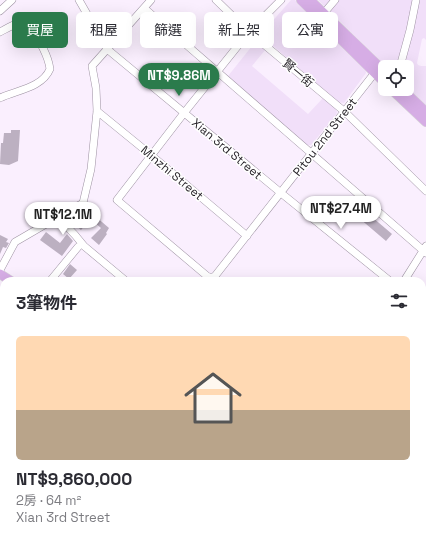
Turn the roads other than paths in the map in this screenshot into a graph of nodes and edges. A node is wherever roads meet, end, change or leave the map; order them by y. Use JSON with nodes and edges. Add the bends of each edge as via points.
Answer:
{"nodes":[{"id":1,"x":12,"y":0,"type":"edge"},
{"id":2,"x":79,"y":0,"type":"edge"},
{"id":3,"x":151,"y":0,"type":"edge"},
{"id":4,"x":216,"y":0,"type":"edge"},
{"id":5,"x":280,"y":0,"type":"edge"},
{"id":6,"x":301,"y":0,"type":"edge"},
{"id":7,"x":310,"y":0,"type":"edge"},
{"id":8,"x":336,"y":0,"type":"edge"},
{"id":9,"x":416,"y":0,"type":"edge"},
{"id":10,"x":144,"y":8,"type":"junction"},
{"id":11,"x":0,"y":11,"type":"edge"},
{"id":12,"x":228,"y":12,"type":"edge"},
{"id":13,"x":268,"y":12,"type":"edge"},
{"id":14,"x":323,"y":12,"type":"edge"},
{"id":15,"x":325,"y":12,"type":"edge"},
{"id":16,"x":338,"y":28,"type":"edge"},
{"id":17,"x":0,"y":32,"type":"edge"},
{"id":18,"x":236,"y":48,"type":"edge"},
{"id":19,"x":268,"y":48,"type":"edge"},
{"id":20,"x":107,"y":49,"type":"junction"},
{"id":21,"x":403,"y":60,"type":"edge"},
{"id":22,"x":378,"y":69,"type":"edge"},
{"id":23,"x":378,"y":69,"type":"edge"},
{"id":24,"x":217,"y":71,"type":"junction"},
{"id":25,"x":378,"y":73,"type":"edge"},
{"id":26,"x":398,"y":96,"type":"edge"},
{"id":27,"x":409,"y":96,"type":"edge"},
{"id":28,"x":0,"y":98,"type":"edge"},
{"id":29,"x":97,"y":111,"type":"junction"},
{"id":30,"x":345,"y":112,"type":"junction"},
{"id":31,"x":426,"y":112,"type":"edge"},
{"id":32,"x":184,"y":113,"type":"junction"},
{"id":33,"x":426,"y":122,"type":"edge"},
{"id":34,"x":312,"y":153,"type":"junction"},
{"id":35,"x":152,"y":155,"type":"junction"},
{"id":36,"x":426,"y":191,"type":"edge"},
{"id":37,"x":281,"y":193,"type":"junction"},
{"id":38,"x":58,"y":217,"type":"junction"},
{"id":39,"x":247,"y":236,"type":"junction"},
{"id":40,"x":78,"y":247,"type":"dead end"},
{"id":41,"x":425,"y":250,"type":"edge"},
{"id":42,"x":0,"y":270,"type":"edge"},
{"id":43,"x":53,"y":277,"type":"edge"},
{"id":44,"x":121,"y":277,"type":"edge"},
{"id":45,"x":209,"y":277,"type":"edge"},
{"id":46,"x":213,"y":277,"type":"edge"},
{"id":47,"x":385,"y":277,"type":"edge"},
{"id":48,"x":407,"y":277,"type":"edge"}],
"edges":[{"from":1,"to":11,"type":"street"},
{"from":2,"to":20,"type":"street","name":"Xian 3rd Street"},
{"from":3,"to":10,"type":"street"},
{"from":4,"to":12,"type":"street","name":"賢一街"},
{"from":5,"to":13,"type":"street"},
{"from":6,"to":22,"type":"main road"},
{"from":7,"to":14,"type":"main road"},
{"from":8,"to":15,"type":"street"},
{"from":9,"to":21,"type":"street"},
{"from":10,"to":20,"type":"street"},
{"from":10,"to":24,"type":"street"},
{"from":16,"to":23,"type":"main road"},
{"from":17,"to":28,"type":"street","via":[[20,22],[28,24],[48,59],[50,69],[47,75],[32,86]]},
{"from":18,"to":24,"type":"street"},
{"from":19,"to":30,"type":"street","name":"賢一街"},
{"from":20,"to":29,"type":"street","via":[[92,66]]},
{"from":20,"to":32,"type":"street","name":"Xian 3rd Street"},
{"from":24,"to":32,"type":"street"},
{"from":24,"to":34,"type":"street"},
{"from":25,"to":30,"type":"street","name":"Pitou 2nd Street"},
{"from":26,"to":33,"type":"main road"},
{"from":27,"to":31,"type":"main road"},
{"from":29,"to":35,"type":"street","name":"Minzhi Street"},
{"from":29,"to":38,"type":"street","via":[[91,169],[83,203]]},
{"from":30,"to":34,"type":"street","name":"Pitou 2nd Street"},
{"from":30,"to":36,"type":"street","name":"賢一街"},
{"from":32,"to":35,"type":"street"},
{"from":32,"to":37,"type":"street","name":"Xian 3rd Street"},
{"from":34,"to":37,"type":"street","name":"Pitou 2nd Street"},
{"from":34,"to":41,"type":"street"},
{"from":35,"to":39,"type":"street","name":"Minzhi Street"},
{"from":35,"to":45,"type":"street","name":"Pitou 2nd Street","via":[[117,200]]},
{"from":37,"to":39,"type":"street","name":"Pitou 2nd Street"},
{"from":37,"to":47,"type":"street","name":"Xian 3rd Street"},
{"from":38,"to":42,"type":"street","via":[[15,242]]},
{"from":38,"to":44,"type":"street","via":[[84,246]]},
{"from":39,"to":46,"type":"street","name":"Pitou 2nd Street"},
{"from":40,"to":43,"type":"street"},
{"from":41,"to":48,"type":"street"}]}
